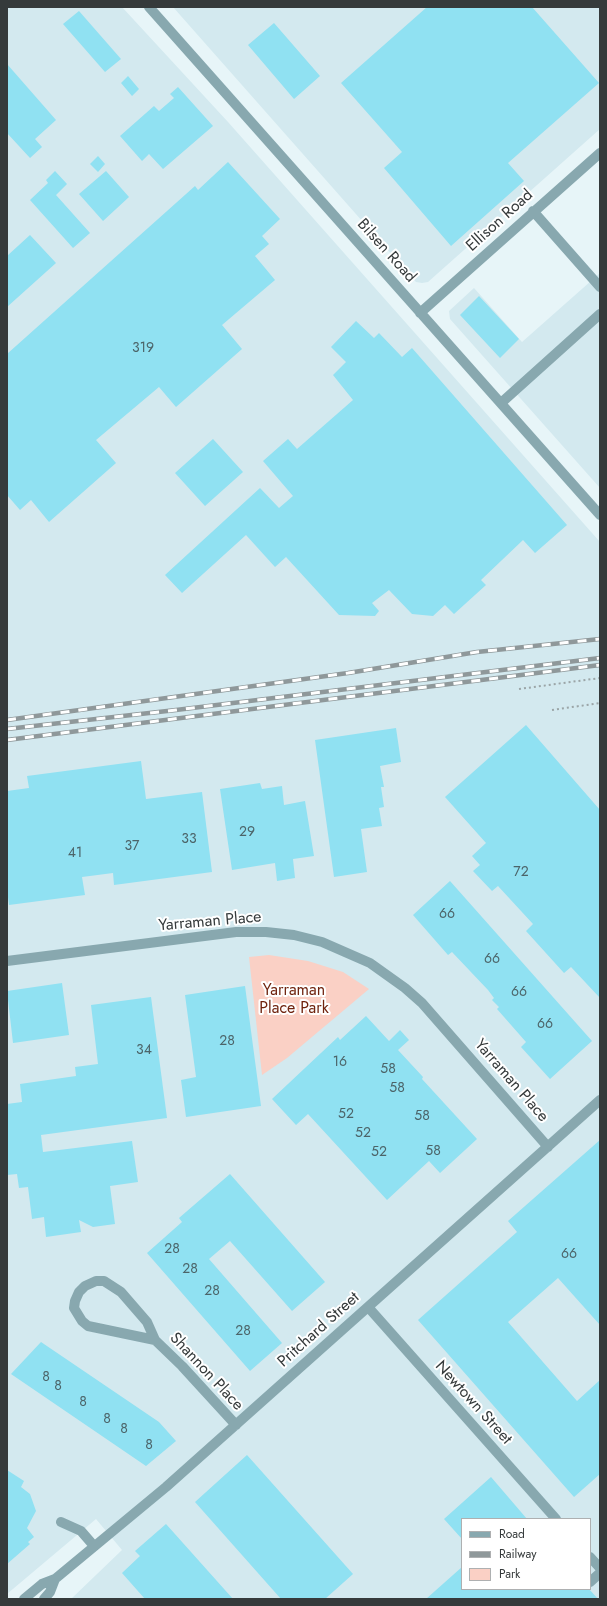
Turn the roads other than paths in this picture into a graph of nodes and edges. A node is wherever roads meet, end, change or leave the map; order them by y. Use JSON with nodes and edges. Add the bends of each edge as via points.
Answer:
{"nodes":[{"id":1,"x":149,"y":7,"type":"edge"},
{"id":2,"x":600,"y":154,"type":"edge"},
{"id":3,"x":533,"y":211,"type":"junction"},
{"id":4,"x":600,"y":286,"type":"edge"},
{"id":5,"x":420,"y":312,"type":"junction"},
{"id":6,"x":600,"y":314,"type":"edge"},
{"id":7,"x":501,"y":403,"type":"junction"},
{"id":8,"x":600,"y":515,"type":"edge"},
{"id":9,"x":7,"y":961,"type":"edge"},
{"id":10,"x":600,"y":1100,"type":"edge"},
{"id":11,"x":548,"y":1146,"type":"junction"},
{"id":12,"x":368,"y":1307,"type":"junction"},
{"id":13,"x":155,"y":1340,"type":"junction"},
{"id":14,"x":236,"y":1425,"type":"junction"},
{"id":15,"x":555,"y":1518,"type":"edge"},
{"id":16,"x":61,"y":1522,"type":"dead end"},
{"id":17,"x":94,"y":1546,"type":"junction"},
{"id":18,"x":591,"y":1558,"type":"edge"},
{"id":19,"x":600,"y":1568,"type":"edge"},
{"id":20,"x":600,"y":1573,"type":"edge"},
{"id":21,"x":55,"y":1579,"type":"junction"},
{"id":22,"x":591,"y":1581,"type":"edge"},
{"id":23,"x":24,"y":1599,"type":"edge"},
{"id":24,"x":44,"y":1599,"type":"edge"}],
"edges":[{"from":1,"to":5,"type":"street","name":"Bilsen Road"},
{"from":2,"to":3,"type":"street","name":"Ellison Road"},
{"from":3,"to":4,"type":"street"},
{"from":3,"to":5,"type":"street","name":"Ellison Road"},
{"from":5,"to":7,"type":"street","name":"Bilsen Road"},
{"from":6,"to":7,"type":"street"},
{"from":7,"to":8,"type":"street","name":"Bilsen Road"},
{"from":9,"to":11,"type":"street","name":"Yarraman Place","via":[[236,932],[294,935],[322,942],[370,963],[405,988],[427,1009]]},
{"from":10,"to":11,"type":"street","name":"Pritchard Street"},
{"from":11,"to":12,"type":"street","name":"Pritchard Street"},
{"from":12,"to":14,"type":"street","name":"Pritchard Street"},
{"from":12,"to":15,"type":"street","name":"Newtown Street"},
{"from":13,"to":13,"type":"street","name":"Shannon Place","via":[[88,1326],[74,1308],[79,1292],[96,1281],[104,1281],[111,1285],[121,1292],[147,1322]]},
{"from":13,"to":14,"type":"street","name":"Shannon Place"},
{"from":14,"to":17,"type":"street","name":"Pritchard Street"},
{"from":16,"to":17,"type":"street","via":[[81,1531]]},
{"from":17,"to":21,"type":"street","name":"Pritchard Street"},
{"from":18,"to":19,"type":"street"},
{"from":20,"to":22,"type":"street"},
{"from":21,"to":23,"type":"street","name":"Pritchard Street","via":[[42,1584]]},
{"from":21,"to":24,"type":"street","name":"Pritchard Street"}]}
